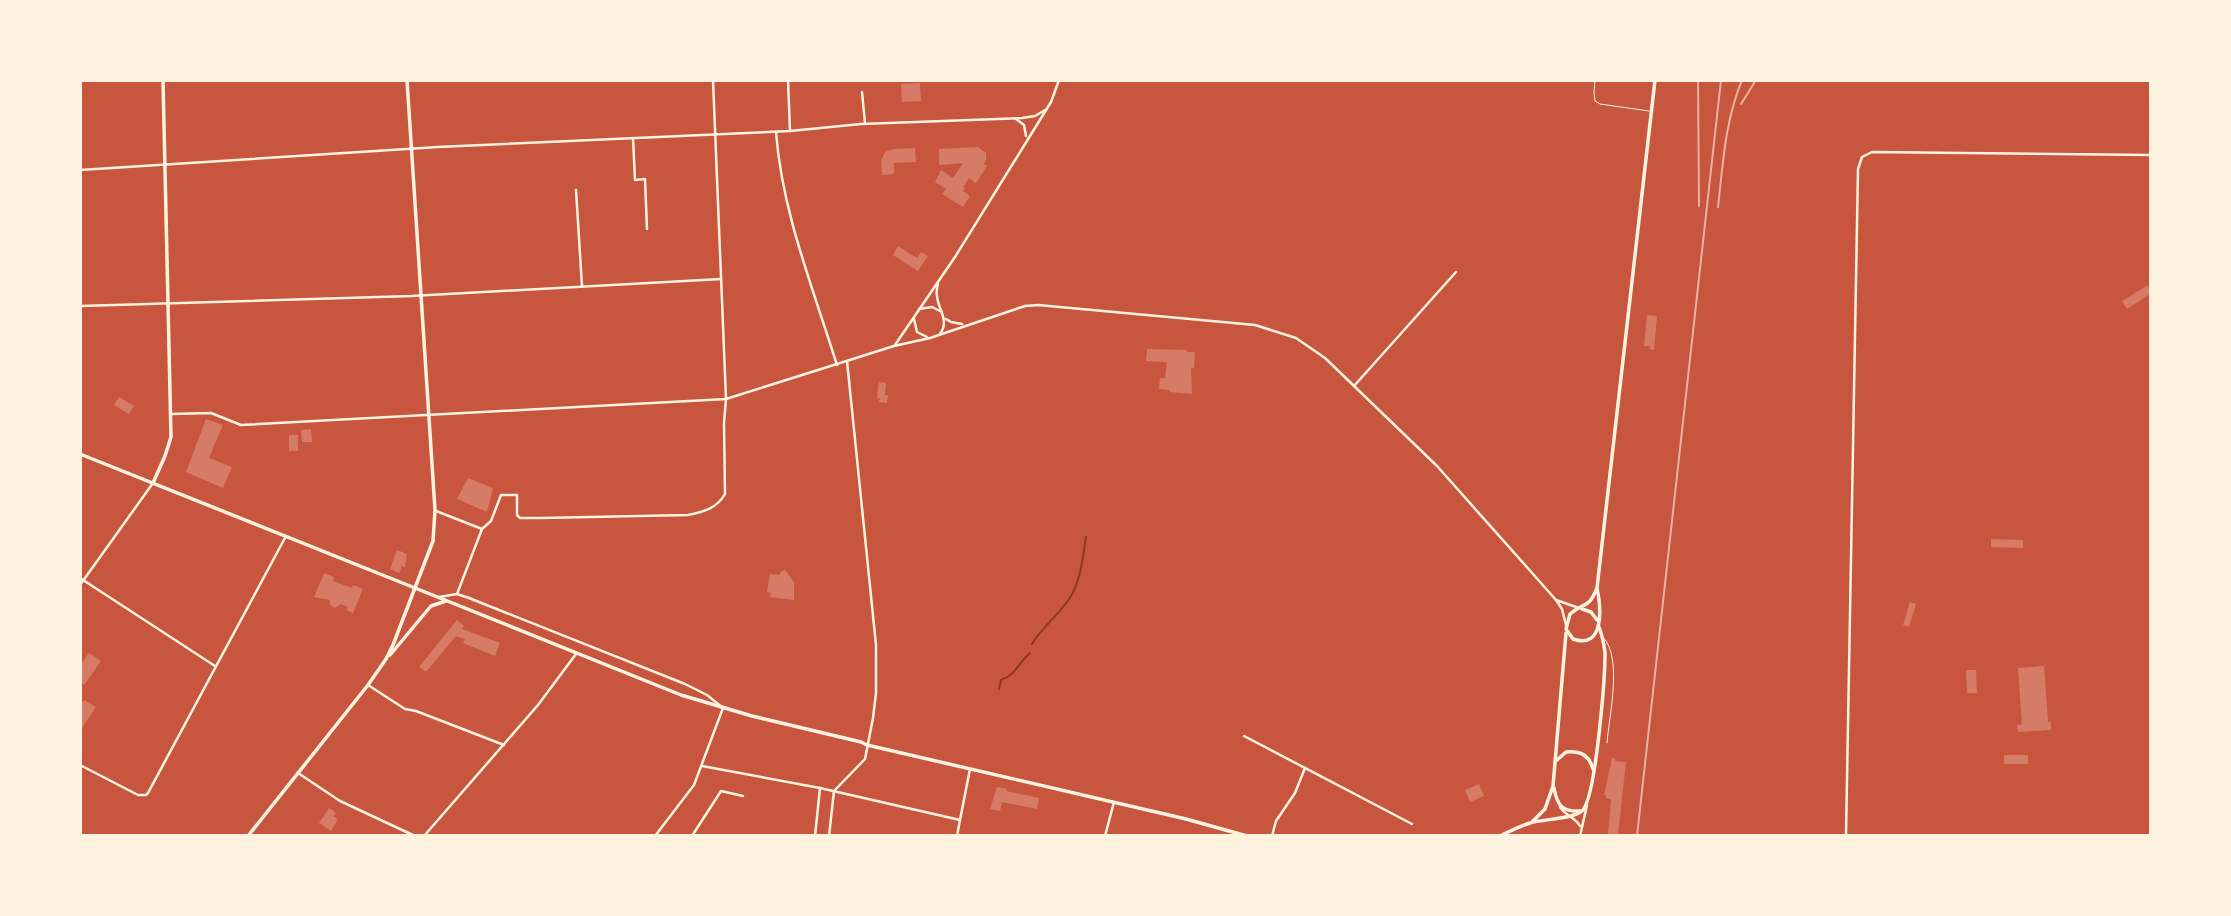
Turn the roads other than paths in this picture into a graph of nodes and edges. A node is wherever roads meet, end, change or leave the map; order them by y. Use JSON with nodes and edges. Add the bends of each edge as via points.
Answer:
{"nodes":[{"id":1,"x":163,"y":80,"type":"edge"},
{"id":2,"x":407,"y":80,"type":"edge"},
{"id":3,"x":713,"y":80,"type":"edge"},
{"id":4,"x":788,"y":80,"type":"edge"},
{"id":5,"x":1059,"y":80,"type":"edge"},
{"id":6,"x":1595,"y":80,"type":"edge"},
{"id":7,"x":1655,"y":80,"type":"edge"},
{"id":8,"x":862,"y":92,"type":"dead end"},
{"id":9,"x":1045,"y":110,"type":"junction"},
{"id":10,"x":1651,"y":111,"type":"junction"},
{"id":11,"x":1029,"y":117,"type":"junction"},
{"id":12,"x":1013,"y":118,"type":"junction"},
{"id":13,"x":864,"y":124,"type":"junction"},
{"id":14,"x":1024,"y":126,"type":"junction"},
{"id":15,"x":1035,"y":127,"type":"junction"},
{"id":16,"x":776,"y":131,"type":"junction"},
{"id":17,"x":790,"y":131,"type":"junction"},
{"id":18,"x":715,"y":134,"type":"junction"},
{"id":19,"x":633,"y":138,"type":"junction"},
{"id":20,"x":1026,"y":139,"type":"junction"},
{"id":21,"x":411,"y":149,"type":"junction"},
{"id":22,"x":2151,"y":155,"type":"edge"},
{"id":23,"x":165,"y":165,"type":"junction"},
{"id":24,"x":80,"y":170,"type":"edge"},
{"id":25,"x":576,"y":190,"type":"dead end"},
{"id":26,"x":647,"y":229,"type":"dead end"},
{"id":27,"x":1457,"y":272,"type":"dead end"},
{"id":28,"x":721,"y":279,"type":"junction"},
{"id":29,"x":938,"y":282,"type":"junction"},
{"id":30,"x":582,"y":286,"type":"junction"},
{"id":31,"x":421,"y":296,"type":"junction"},
{"id":32,"x":168,"y":303,"type":"junction"},
{"id":33,"x":80,"y":306,"type":"edge"},
{"id":34,"x":919,"y":309,"type":"junction"},
{"id":35,"x":942,"y":313,"type":"junction"},
{"id":36,"x":914,"y":316,"type":"junction"},
{"id":37,"x":944,"y":318,"type":"junction"},
{"id":38,"x":965,"y":325,"type":"junction"},
{"id":39,"x":940,"y":334,"type":"junction"},
{"id":40,"x":930,"y":338,"type":"junction"},
{"id":41,"x":894,"y":346,"type":"junction"},
{"id":42,"x":847,"y":361,"type":"junction"},
{"id":43,"x":837,"y":365,"type":"junction"},
{"id":44,"x":1354,"y":386,"type":"junction"},
{"id":45,"x":726,"y":399,"type":"junction"},
{"id":46,"x":171,"y":414,"type":"junction"},
{"id":47,"x":429,"y":416,"type":"junction"},
{"id":48,"x":80,"y":454,"type":"edge"},
{"id":49,"x":153,"y":483,"type":"junction"},
{"id":50,"x":435,"y":510,"type":"junction"},
{"id":51,"x":482,"y":529,"type":"junction"},
{"id":52,"x":286,"y":536,"type":"junction"},
{"id":53,"x":82,"y":579,"type":"edge"},
{"id":54,"x":80,"y":585,"type":"edge"},
{"id":55,"x":1597,"y":587,"type":"junction"},
{"id":56,"x":415,"y":588,"type":"junction"},
{"id":57,"x":457,"y":594,"type":"junction"},
{"id":58,"x":438,"y":597,"type":"junction"},
{"id":59,"x":1556,"y":600,"type":"junction"},
{"id":60,"x":447,"y":601,"type":"junction"},
{"id":61,"x":1580,"y":608,"type":"junction"},
{"id":62,"x":1599,"y":624,"type":"junction"},
{"id":63,"x":1566,"y":628,"type":"junction"},
{"id":64,"x":1602,"y":636,"type":"junction"},
{"id":65,"x":576,"y":654,"type":"junction"},
{"id":66,"x":386,"y":659,"type":"junction"},
{"id":67,"x":215,"y":666,"type":"junction"},
{"id":68,"x":368,"y":685,"type":"junction"},
{"id":69,"x":723,"y":708,"type":"junction"},
{"id":70,"x":1244,"y":736,"type":"dead end"},
{"id":71,"x":1607,"y":744,"type":"dead end"},
{"id":72,"x":504,"y":745,"type":"junction"},
{"id":73,"x":867,"y":746,"type":"junction"},
{"id":74,"x":1555,"y":764,"type":"junction"},
{"id":75,"x":80,"y":765,"type":"edge"},
{"id":76,"x":702,"y":766,"type":"junction"},
{"id":77,"x":1305,"y":768,"type":"junction"},
{"id":78,"x":970,"y":769,"type":"junction"},
{"id":79,"x":1594,"y":771,"type":"junction"},
{"id":80,"x":298,"y":772,"type":"junction"},
{"id":81,"x":838,"y":785,"type":"junction"},
{"id":82,"x":1553,"y":786,"type":"junction"},
{"id":83,"x":820,"y":788,"type":"junction"},
{"id":84,"x":828,"y":789,"type":"junction"},
{"id":85,"x":836,"y":791,"type":"junction"},
{"id":86,"x":743,"y":796,"type":"dead end"},
{"id":87,"x":1114,"y":802,"type":"junction"},
{"id":88,"x":1587,"y":804,"type":"junction"},
{"id":89,"x":1560,"y":807,"type":"junction"},
{"id":90,"x":1582,"y":811,"type":"junction"},
{"id":91,"x":1566,"y":816,"type":"junction"},
{"id":92,"x":960,"y":820,"type":"junction"},
{"id":93,"x":1531,"y":823,"type":"junction"},
{"id":94,"x":1412,"y":824,"type":"dead end"},
{"id":95,"x":1581,"y":829,"type":"junction"},
{"id":96,"x":248,"y":835,"type":"edge"},
{"id":97,"x":415,"y":835,"type":"edge"},
{"id":98,"x":424,"y":835,"type":"edge"},
{"id":99,"x":655,"y":835,"type":"edge"},
{"id":100,"x":692,"y":835,"type":"edge"},
{"id":101,"x":815,"y":835,"type":"edge"},
{"id":102,"x":829,"y":835,"type":"edge"},
{"id":103,"x":957,"y":835,"type":"edge"},
{"id":104,"x":1105,"y":835,"type":"edge"},
{"id":105,"x":1247,"y":835,"type":"edge"},
{"id":106,"x":1272,"y":835,"type":"edge"},
{"id":107,"x":1500,"y":835,"type":"edge"},
{"id":108,"x":1580,"y":835,"type":"edge"},
{"id":109,"x":1846,"y":835,"type":"edge"}],
"edges":[{"from":1,"to":23,"type":"main road"},
{"from":2,"to":21,"type":"main road"},
{"from":3,"to":18,"type":"street"},
{"from":4,"to":17,"type":"street"},
{"from":5,"to":9,"type":"street"},
{"from":6,"to":10,"type":"lane","via":[[1595,101],[1600,104]]},
{"from":7,"to":10,"type":"main road"},
{"from":8,"to":13,"type":"street"},
{"from":9,"to":11,"type":"street"},
{"from":9,"to":15,"type":"street"},
{"from":10,"to":55,"type":"main road"},
{"from":11,"to":12,"type":"street"},
{"from":11,"to":14,"type":"street"},
{"from":11,"to":15,"type":"street","via":[[1035,120]]},
{"from":12,"to":13,"type":"street"},
{"from":12,"to":14,"type":"street"},
{"from":13,"to":17,"type":"street"},
{"from":14,"to":15,"type":"street","via":[[1028,130]]},
{"from":14,"to":20,"type":"street"},
{"from":15,"to":20,"type":"street"},
{"from":16,"to":17,"type":"street"},
{"from":16,"to":18,"type":"street"},
{"from":16,"to":43,"type":"street","via":[[790,221]]},
{"from":18,"to":19,"type":"street"},
{"from":18,"to":28,"type":"street"},
{"from":19,"to":21,"type":"street"},
{"from":19,"to":26,"type":"street","via":[[635,180],[645,180]]},
{"from":20,"to":29,"type":"street"},
{"from":21,"to":23,"type":"street"},
{"from":21,"to":31,"type":"main road"},
{"from":22,"to":109,"type":"street","via":[[1872,152],[1862,157],[1858,169]]},
{"from":23,"to":24,"type":"street"},
{"from":23,"to":32,"type":"main road"},
{"from":25,"to":30,"type":"street"},
{"from":27,"to":44,"type":"street"},
{"from":28,"to":30,"type":"street"},
{"from":28,"to":45,"type":"street"},
{"from":29,"to":34,"type":"street"},
{"from":29,"to":35,"type":"street"},
{"from":30,"to":31,"type":"street"},
{"from":31,"to":32,"type":"street"},
{"from":31,"to":47,"type":"main road"},
{"from":32,"to":33,"type":"street"},
{"from":32,"to":46,"type":"main road"},
{"from":34,"to":35,"type":"street","via":[[932,307]]},
{"from":34,"to":36,"type":"street"},
{"from":35,"to":37,"type":"street"},
{"from":36,"to":40,"type":"street","via":[[917,332]]},
{"from":36,"to":41,"type":"street"},
{"from":37,"to":38,"type":"street"},
{"from":37,"to":39,"type":"street"},
{"from":38,"to":39,"type":"street"},
{"from":38,"to":44,"type":"street","via":[[1038,305],[1255,325],[1296,338]]},
{"from":39,"to":40,"type":"street"},
{"from":40,"to":41,"type":"street"},
{"from":41,"to":42,"type":"street"},
{"from":42,"to":43,"type":"street"},
{"from":42,"to":73,"type":"street","via":[[876,645],[876,693]]},
{"from":43,"to":45,"type":"street"},
{"from":44,"to":59,"type":"street","via":[[1437,466]]},
{"from":45,"to":47,"type":"street"},
{"from":45,"to":51,"type":"street","via":[[725,494],[710,509],[688,515],[520,518],[517,495],[501,495],[491,521]]},
{"from":46,"to":47,"type":"street","via":[[211,413],[241,425]]},
{"from":46,"to":49,"type":"main road","via":[[171,437]]},
{"from":47,"to":50,"type":"main road"},
{"from":48,"to":49,"type":"main road"},
{"from":49,"to":52,"type":"main road"},
{"from":49,"to":53,"type":"street"},
{"from":50,"to":51,"type":"street"},
{"from":50,"to":56,"type":"main road","via":[[435,532]]},
{"from":51,"to":57,"type":"street"},
{"from":52,"to":56,"type":"main road"},
{"from":52,"to":67,"type":"street"},
{"from":53,"to":54,"type":"street"},
{"from":53,"to":67,"type":"street"},
{"from":55,"to":61,"type":"main road","via":[[1593,599]]},
{"from":55,"to":62,"type":"main road"},
{"from":56,"to":58,"type":"main road"},
{"from":56,"to":66,"type":"main road"},
{"from":57,"to":58,"type":"street"},
{"from":57,"to":69,"type":"street","via":[[685,684]]},
{"from":58,"to":60,"type":"main road"},
{"from":59,"to":61,"type":"street"},
{"from":59,"to":63,"type":"street"},
{"from":60,"to":65,"type":"main road"},
{"from":60,"to":66,"type":"main road","via":[[431,606]]},
{"from":61,"to":62,"type":"main road","via":[[1591,612]]},
{"from":61,"to":63,"type":"main road","via":[[1570,614]]},
{"from":62,"to":63,"type":"main road","via":[[1594,636],[1584,641],[1573,639]]},
{"from":62,"to":64,"type":"main road"},
{"from":63,"to":74,"type":"main road"},
{"from":64,"to":71,"type":"lane","via":[[1609,643],[1614,668]]},
{"from":64,"to":79,"type":"main road","via":[[1605,660]]},
{"from":65,"to":69,"type":"main road"},
{"from":65,"to":72,"type":"street"},
{"from":66,"to":68,"type":"main road"},
{"from":67,"to":75,"type":"street","via":[[148,793],[136,794]]},
{"from":68,"to":72,"type":"street","via":[[405,709]]},
{"from":68,"to":80,"type":"main road"},
{"from":69,"to":73,"type":"main road"},
{"from":69,"to":76,"type":"street"},
{"from":70,"to":77,"type":"street"},
{"from":72,"to":98,"type":"street"},
{"from":73,"to":78,"type":"main road"},
{"from":73,"to":81,"type":"street","via":[[859,766]]},
{"from":74,"to":79,"type":"main road","via":[[1561,755],[1574,752],[1587,757]]},
{"from":74,"to":82,"type":"main road"},
{"from":76,"to":83,"type":"street"},
{"from":76,"to":99,"type":"street","via":[[694,785]]},
{"from":77,"to":94,"type":"street"},
{"from":77,"to":106,"type":"street"},
{"from":78,"to":87,"type":"main road"},
{"from":78,"to":92,"type":"street"},
{"from":79,"to":88,"type":"main road"},
{"from":80,"to":96,"type":"main road"},
{"from":80,"to":97,"type":"street","via":[[340,801]]},
{"from":81,"to":84,"type":"street"},
{"from":81,"to":85,"type":"street"},
{"from":82,"to":89,"type":"main road"},
{"from":82,"to":93,"type":"main road","via":[[1545,809]]},
{"from":83,"to":84,"type":"street"},
{"from":83,"to":101,"type":"street"},
{"from":84,"to":85,"type":"street"},
{"from":85,"to":92,"type":"street"},
{"from":85,"to":102,"type":"street"},
{"from":86,"to":100,"type":"street","via":[[721,791]]},
{"from":87,"to":104,"type":"street"},
{"from":87,"to":105,"type":"main road"},
{"from":88,"to":90,"type":"main road"},
{"from":88,"to":95,"type":"street"},
{"from":89,"to":90,"type":"main road"},
{"from":89,"to":91,"type":"street"},
{"from":90,"to":91,"type":"main road"},
{"from":91,"to":93,"type":"main road"},
{"from":91,"to":95,"type":"street"},
{"from":92,"to":103,"type":"street"},
{"from":93,"to":107,"type":"main road"},
{"from":95,"to":108,"type":"street"}]}
